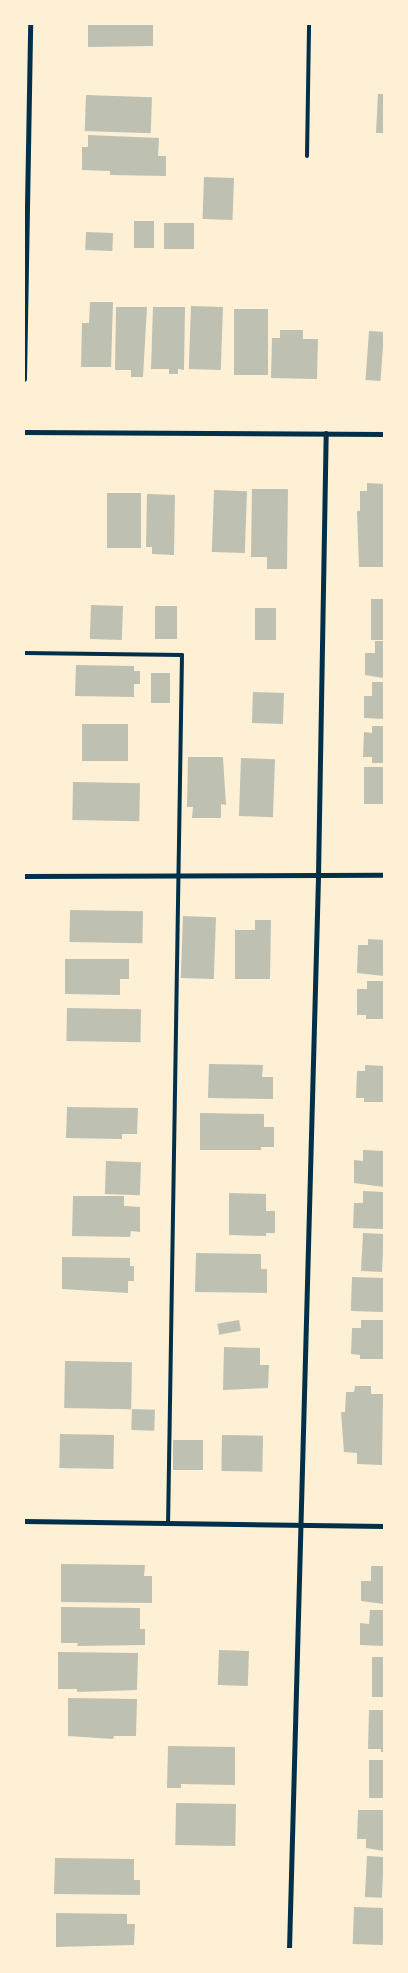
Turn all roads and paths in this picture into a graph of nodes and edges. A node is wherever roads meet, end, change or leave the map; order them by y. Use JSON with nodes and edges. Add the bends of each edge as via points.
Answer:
{"nodes":[{"id":1,"x":30,"y":24,"type":"edge"},
{"id":2,"x":309,"y":24,"type":"edge"},
{"id":3,"x":307,"y":156,"type":"dead end"},
{"id":4,"x":24,"y":379,"type":"edge"},
{"id":5,"x":24,"y":432,"type":"edge"},
{"id":6,"x":326,"y":433,"type":"junction"},
{"id":7,"x":384,"y":434,"type":"edge"},
{"id":8,"x":24,"y":654,"type":"edge"},
{"id":9,"x":178,"y":875,"type":"junction"},
{"id":10,"x":318,"y":875,"type":"junction"},
{"id":11,"x":384,"y":875,"type":"edge"},
{"id":12,"x":24,"y":876,"type":"edge"},
{"id":13,"x":24,"y":1521,"type":"edge"},
{"id":14,"x":168,"y":1523,"type":"junction"},
{"id":15,"x":302,"y":1525,"type":"junction"},
{"id":16,"x":384,"y":1526,"type":"edge"},
{"id":17,"x":289,"y":1949,"type":"edge"}],
"edges":[{"from":1,"to":4,"type":"street"},
{"from":2,"to":3,"type":"lane"},
{"from":5,"to":6,"type":"street"},
{"from":6,"to":7,"type":"street"},
{"from":6,"to":10,"type":"street"},
{"from":8,"to":9,"type":"lane","via":[[182,655]]},
{"from":9,"to":10,"type":"street"},
{"from":9,"to":12,"type":"street"},
{"from":9,"to":14,"type":"lane"},
{"from":10,"to":11,"type":"street"},
{"from":10,"to":15,"type":"street"},
{"from":13,"to":14,"type":"street"},
{"from":14,"to":15,"type":"street"},
{"from":15,"to":16,"type":"street"},
{"from":15,"to":17,"type":"street"}]}
